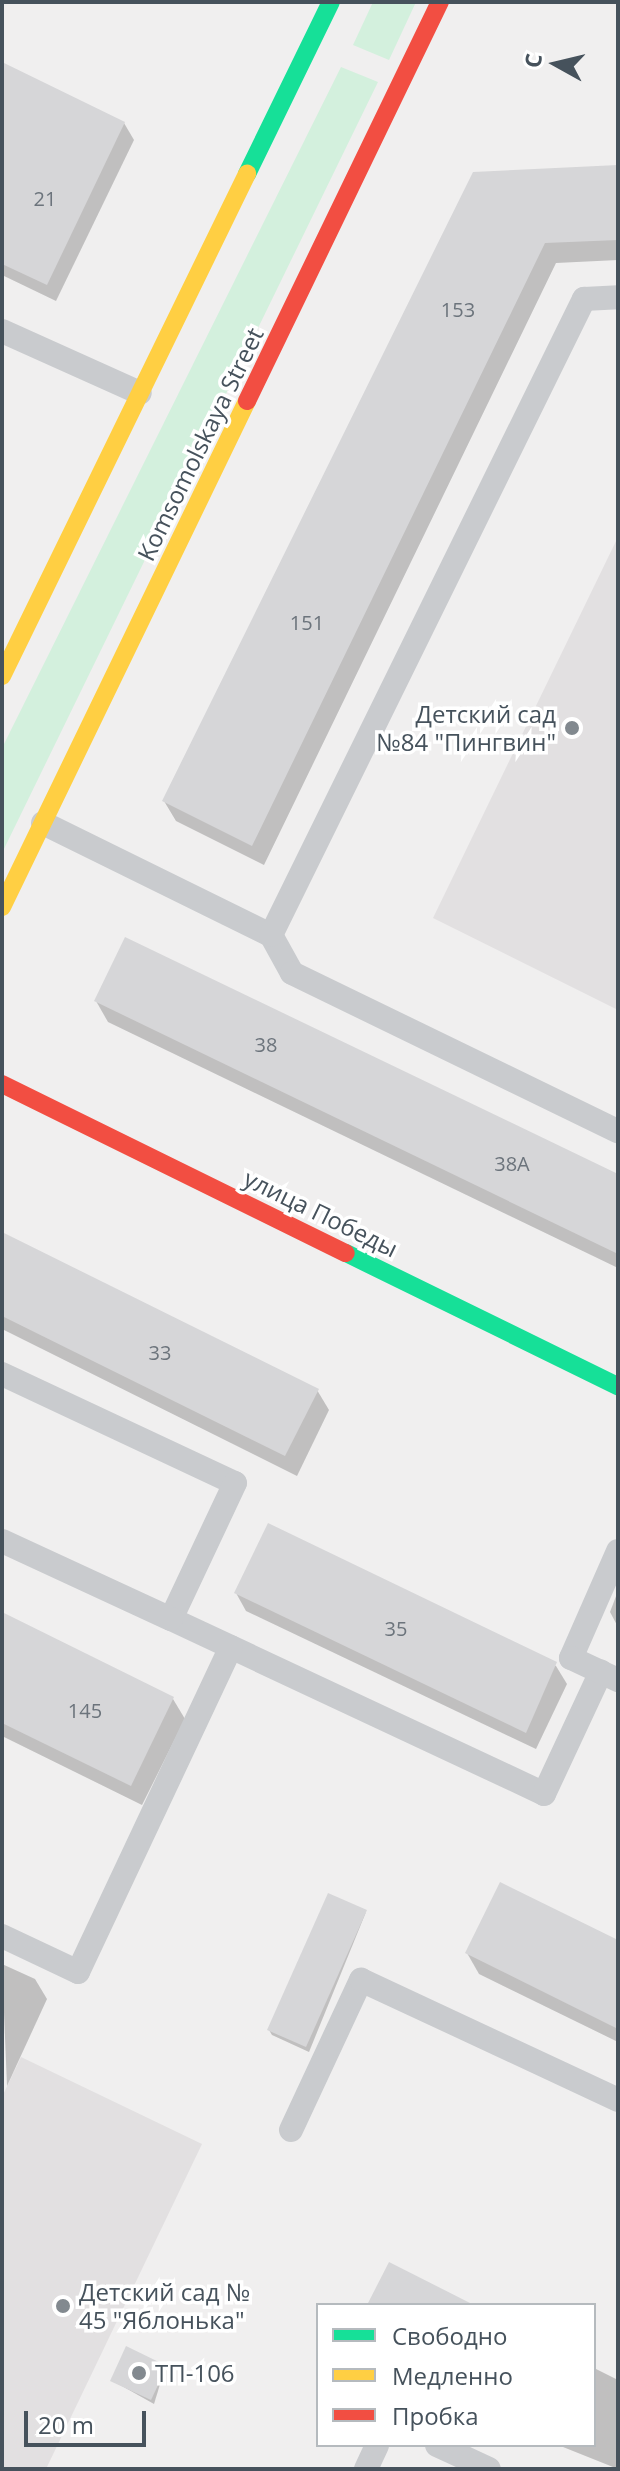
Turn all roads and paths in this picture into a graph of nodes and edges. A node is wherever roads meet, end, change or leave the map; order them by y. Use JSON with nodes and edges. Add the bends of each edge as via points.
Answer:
{"nodes":[{"id":1,"x":331,"y":2,"type":"edge"},
{"id":2,"x":440,"y":2,"type":"edge"},
{"id":3,"x":618,"y":297,"type":"edge"},
{"id":4,"x":2,"y":331,"type":"edge"},
{"id":5,"x":140,"y":393,"type":"junction"},
{"id":6,"x":2,"y":676,"type":"edge"},
{"id":7,"x":43,"y":823,"type":"junction"},
{"id":8,"x":2,"y":907,"type":"edge"},
{"id":9,"x":271,"y":935,"type":"junction"},
{"id":10,"x":2,"y":1084,"type":"edge"},
{"id":11,"x":618,"y":1131,"type":"edge"},
{"id":12,"x":2,"y":1374,"type":"edge"},
{"id":13,"x":618,"y":1386,"type":"edge"},
{"id":14,"x":2,"y":1541,"type":"edge"},
{"id":15,"x":618,"y":1551,"type":"edge"},
{"id":16,"x":171,"y":1619,"type":"junction"},
{"id":17,"x":231,"y":1647,"type":"junction"},
{"id":18,"x":609,"y":1676,"type":"edge"},
{"id":19,"x":2,"y":1936,"type":"edge"},
{"id":20,"x":618,"y":2100,"type":"edge"},
{"id":21,"x":291,"y":2130,"type":"dead end"},
{"id":22,"x":376,"y":2447,"type":"edge"},
{"id":23,"x":441,"y":2447,"type":"edge"},
{"id":24,"x":366,"y":2469,"type":"edge"},
{"id":25,"x":489,"y":2469,"type":"edge"}],
"edges":[{"from":1,"to":5,"type":"main road"},
{"from":2,"to":7,"type":"main road","name":"Komsomolskaya Street"},
{"from":3,"to":9,"type":"lane","via":[[584,299]]},
{"from":4,"to":5,"type":"lane"},
{"from":5,"to":6,"type":"main road"},
{"from":7,"to":8,"type":"main road","name":"Komsomolskaya Street"},
{"from":7,"to":9,"type":"lane"},
{"from":9,"to":11,"type":"lane","via":[[292,973]]},
{"from":10,"to":13,"type":"main road","name":"улица Победы"},
{"from":12,"to":16,"type":"lane","via":[[235,1483]]},
{"from":14,"to":16,"type":"lane"},
{"from":15,"to":18,"type":"lane","via":[[571,1658]]},
{"from":16,"to":17,"type":"lane"},
{"from":17,"to":18,"type":"lane","via":[[544,1794]]},
{"from":17,"to":19,"type":"lane","via":[[78,1972]]},
{"from":20,"to":21,"type":"lane","via":[[361,1980]]},
{"from":22,"to":24,"type":"lane"},
{"from":23,"to":25,"type":"lane"}]}
